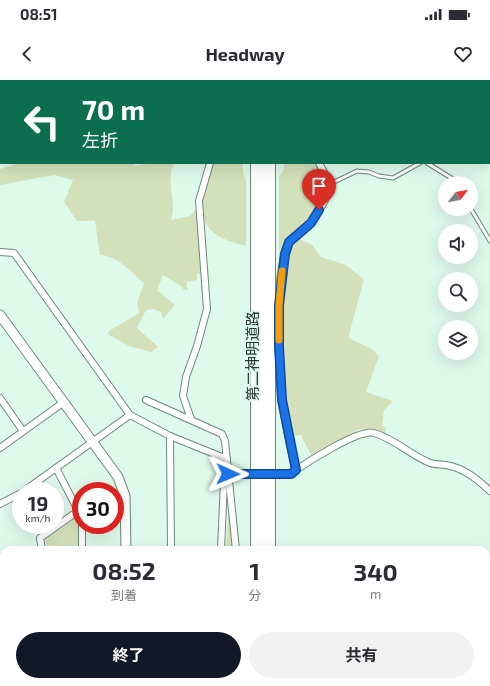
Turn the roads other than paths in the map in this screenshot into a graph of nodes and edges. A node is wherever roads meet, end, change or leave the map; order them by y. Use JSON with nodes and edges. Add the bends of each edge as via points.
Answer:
{"nodes":[{"id":1,"x":210,"y":164,"type":"edge"},
{"id":2,"x":257,"y":164,"type":"edge"},
{"id":3,"x":269,"y":164,"type":"edge"},
{"id":4,"x":320,"y":164,"type":"edge"},
{"id":5,"x":418,"y":164,"type":"edge"},
{"id":6,"x":429,"y":164,"type":"edge"},
{"id":7,"x":448,"y":176,"type":"edge"},
{"id":8,"x":330,"y":184,"type":"junction"},
{"id":9,"x":475,"y":216,"type":"edge"},
{"id":10,"x":490,"y":241,"type":"edge"},
{"id":11,"x":0,"y":252,"type":"edge"},
{"id":12,"x":0,"y":316,"type":"edge"},
{"id":13,"x":0,"y":398,"type":"edge"},
{"id":14,"x":146,"y":400,"type":"dead end"},
{"id":15,"x":64,"y":402,"type":"junction"},
{"id":16,"x":130,"y":415,"type":"junction"},
{"id":17,"x":190,"y":419,"type":"junction"},
{"id":18,"x":23,"y":431,"type":"junction"},
{"id":19,"x":170,"y":436,"type":"junction"},
{"id":20,"x":92,"y":441,"type":"junction"},
{"id":21,"x":0,"y":448,"type":"edge"},
{"id":22,"x":227,"y":460,"type":"junction"},
{"id":23,"x":56,"y":468,"type":"junction"},
{"id":24,"x":294,"y":472,"type":"junction"},
{"id":25,"x":228,"y":474,"type":"junction"},
{"id":26,"x":37,"y":482,"type":"edge"},
{"id":27,"x":490,"y":491,"type":"edge"},
{"id":28,"x":12,"y":498,"type":"edge"},
{"id":29,"x":72,"y":499,"type":"edge"},
{"id":30,"x":0,"y":504,"type":"edge"},
{"id":31,"x":72,"y":519,"type":"edge"},
{"id":32,"x":82,"y":534,"type":"edge"},
{"id":33,"x":41,"y":546,"type":"edge"},
{"id":34,"x":82,"y":546,"type":"edge"},
{"id":35,"x":126,"y":546,"type":"edge"},
{"id":36,"x":171,"y":546,"type":"edge"},
{"id":37,"x":221,"y":546,"type":"edge"},
{"id":38,"x":236,"y":546,"type":"edge"},
{"id":39,"x":257,"y":546,"type":"edge"},
{"id":40,"x":269,"y":546,"type":"edge"}],
"edges":[{"from":1,"to":17,"type":"street","via":[[199,201],[207,309],[186,377],[183,396]]},
{"from":2,"to":39,"type":"highway","name":"第二神明道路"},
{"from":3,"to":40,"type":"highway","name":"第二神明道路"},
{"from":4,"to":8,"type":"street"},
{"from":5,"to":8,"type":"lane","via":[[393,178],[357,171]]},
{"from":6,"to":7,"type":"lane"},
{"from":8,"to":24,"type":"street","via":[[326,197],[311,223],[289,242],[282,275],[279,347],[282,400]]},
{"from":9,"to":10,"type":"lane"},
{"from":11,"to":16,"type":"street","via":[[14,253]]},
{"from":12,"to":15,"type":"street"},
{"from":13,"to":18,"type":"street"},
{"from":14,"to":17,"type":"street"},
{"from":15,"to":18,"type":"street"},
{"from":15,"to":20,"type":"street"},
{"from":16,"to":19,"type":"street"},
{"from":16,"to":20,"type":"street"},
{"from":17,"to":22,"type":"street","via":[[222,434]]},
{"from":18,"to":21,"type":"street"},
{"from":19,"to":22,"type":"street"},
{"from":19,"to":36,"type":"street"},
{"from":20,"to":23,"type":"street"},
{"from":20,"to":35,"type":"street","via":[[118,477],[125,496]]},
{"from":22,"to":25,"type":"street"},
{"from":23,"to":26,"type":"street"},
{"from":23,"to":29,"type":"street"},
{"from":24,"to":25,"type":"street","bridge":true},
{"from":24,"to":27,"type":"street","via":[[324,452],[363,432],[373,432],[405,447],[430,463],[446,465],[470,474]]},
{"from":25,"to":37,"type":"street","via":[[224,481]]},
{"from":25,"to":38,"type":"street","via":[[232,492]]},
{"from":28,"to":30,"type":"street"},
{"from":31,"to":33,"type":"street","via":[[40,538]]},
{"from":32,"to":34,"type":"street"}]}
